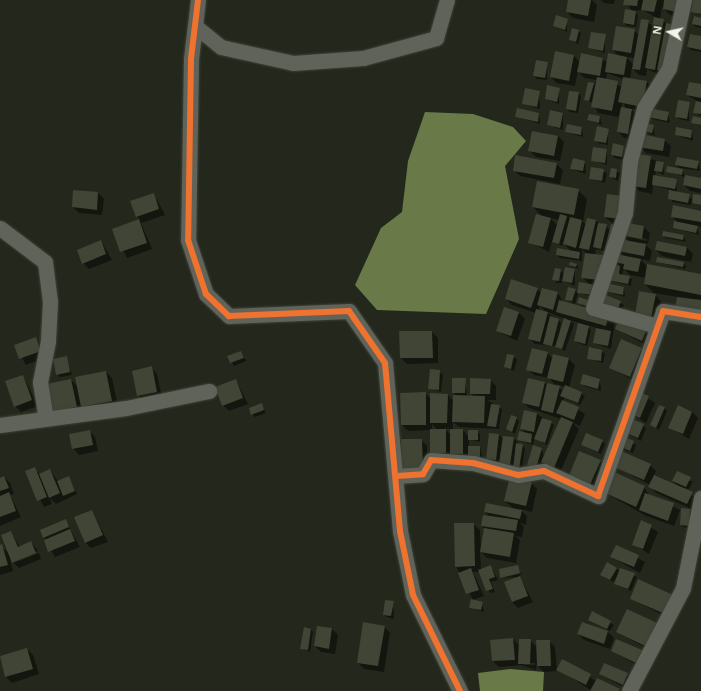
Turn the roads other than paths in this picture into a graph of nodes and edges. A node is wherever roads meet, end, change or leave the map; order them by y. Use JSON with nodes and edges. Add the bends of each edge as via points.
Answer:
{"nodes":[{"id":1,"x":198,"y":0,"type":"edge"},
{"id":2,"x":447,"y":0,"type":"edge"},
{"id":3,"x":684,"y":0,"type":"edge"},
{"id":4,"x":195,"y":26,"type":"junction"},
{"id":5,"x":0,"y":228,"type":"edge"},
{"id":6,"x":701,"y":317,"type":"edge"},
{"id":7,"x":657,"y":326,"type":"junction"},
{"id":8,"x":209,"y":391,"type":"dead end"},
{"id":9,"x":46,"y":419,"type":"junction"},
{"id":10,"x":0,"y":426,"type":"edge"},
{"id":11,"x":397,"y":476,"type":"junction"},
{"id":12,"x":701,"y":498,"type":"edge"},
{"id":13,"x":460,"y":691,"type":"edge"},
{"id":14,"x":629,"y":691,"type":"edge"}],
"edges":[{"from":1,"to":4,"type":"street"},
{"from":2,"to":4,"type":"street","via":[[436,38],[363,58],[293,63],[221,47]]},
{"from":3,"to":7,"type":"street","via":[[670,68],[644,108],[630,161],[625,213],[593,308]]},
{"from":4,"to":11,"type":"street","via":[[188,240],[206,294],[229,316],[349,311],[386,363]]},
{"from":5,"to":9,"type":"street","via":[[45,262],[50,302],[40,382]]},
{"from":6,"to":7,"type":"street","via":[[663,311]]},
{"from":7,"to":11,"type":"street","via":[[598,496],[544,470],[518,475],[473,463],[431,460],[423,474]]},
{"from":8,"to":9,"type":"street"},
{"from":9,"to":10,"type":"street"},
{"from":11,"to":13,"type":"street","via":[[400,531],[413,595]]},
{"from":12,"to":14,"type":"street","via":[[683,588]]}]}
